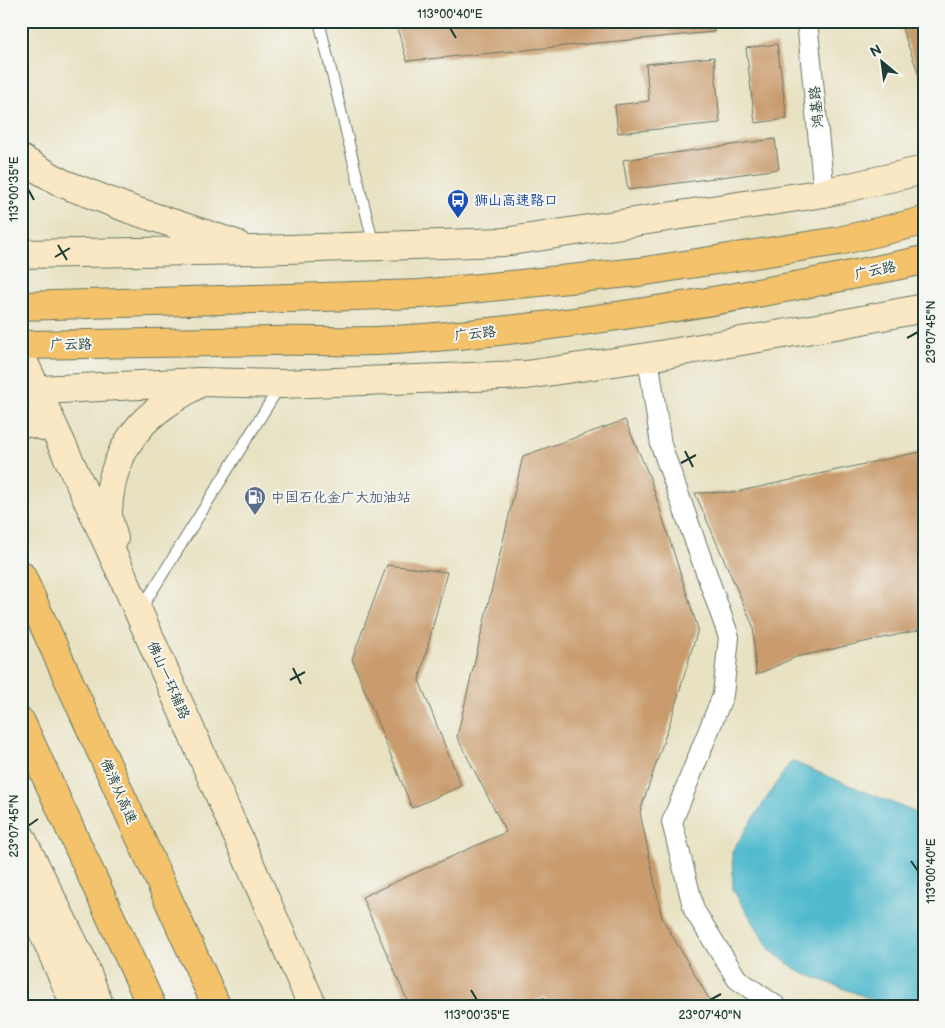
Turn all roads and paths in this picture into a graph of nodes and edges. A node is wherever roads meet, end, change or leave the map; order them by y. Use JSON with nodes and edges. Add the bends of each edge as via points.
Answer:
{"nodes":[{"id":1,"x":319,"y":21,"type":"edge"},
{"id":2,"x":808,"y":21,"type":"edge"},
{"id":3,"x":21,"y":159,"type":"edge"},
{"id":4,"x":924,"y":170,"type":"edge"},
{"id":5,"x":824,"y":193,"type":"junction"},
{"id":6,"x":924,"y":221,"type":"edge"},
{"id":7,"x":374,"y":247,"type":"junction"},
{"id":8,"x":256,"y":250,"type":"junction"},
{"id":9,"x":21,"y":254,"type":"edge"},
{"id":10,"x":924,"y":260,"type":"edge"},
{"id":11,"x":21,"y":306,"type":"edge"},
{"id":12,"x":924,"y":308,"type":"edge"},
{"id":13,"x":21,"y":345,"type":"edge"},
{"id":14,"x":21,"y":356,"type":"edge"},
{"id":15,"x":648,"y":357,"type":"junction"},
{"id":16,"x":199,"y":382,"type":"junction"},
{"id":17,"x":282,"y":384,"type":"junction"},
{"id":18,"x":30,"y":390,"type":"edge"},
{"id":19,"x":21,"y":420,"type":"edge"},
{"id":20,"x":54,"y":429,"type":"junction"},
{"id":21,"x":21,"y":575,"type":"edge"},
{"id":22,"x":124,"y":579,"type":"junction"},
{"id":23,"x":139,"y":612,"type":"junction"},
{"id":24,"x":21,"y":722,"type":"edge"},
{"id":25,"x":21,"y":837,"type":"edge"},
{"id":26,"x":21,"y":882,"type":"edge"},
{"id":27,"x":76,"y":1007,"type":"edge"},
{"id":28,"x":100,"y":1007,"type":"edge"},
{"id":29,"x":152,"y":1007,"type":"edge"},
{"id":30,"x":217,"y":1007,"type":"edge"},
{"id":31,"x":313,"y":1007,"type":"edge"},
{"id":32,"x":778,"y":1007,"type":"edge"}],
"edges":[{"from":1,"to":7,"type":"lane"},
{"from":2,"to":5,"type":"street","name":"鸿基路"},
{"from":3,"to":8,"type":"main road","via":[[62,183],[132,210]]},
{"from":4,"to":5,"type":"main road"},
{"from":5,"to":7,"type":"main road","via":[[504,242]]},
{"from":6,"to":11,"type":"main road","via":[[839,241],[639,272],[429,293]]},
{"from":7,"to":8,"type":"main road"},
{"from":8,"to":9,"type":"main road"},
{"from":10,"to":13,"type":"main road","name":"广云路","via":[[692,305],[487,332],[394,340]]},
{"from":12,"to":15,"type":"main road"},
{"from":14,"to":18,"type":"main road","name":"佛山一环辅路"},
{"from":15,"to":17,"type":"main road","via":[[526,375]]},
{"from":15,"to":32,"type":"street","via":[[661,445],[729,637],[723,695],[672,822],[694,910],[737,979]]},
{"from":16,"to":17,"type":"main road"},
{"from":16,"to":18,"type":"main road"},
{"from":16,"to":22,"type":"main road","via":[[143,423],[126,443],[116,466],[108,514]]},
{"from":17,"to":23,"type":"lane"},
{"from":18,"to":20,"type":"main road","name":"佛山一环辅路"},
{"from":19,"to":20,"type":"main road"},
{"from":20,"to":22,"type":"main road","name":"佛山一环辅路"},
{"from":21,"to":30,"type":"main road","name":"佛清从高速"},
{"from":22,"to":23,"type":"main road","name":"佛山一环辅路"},
{"from":23,"to":31,"type":"main road","name":"佛山一环辅路"},
{"from":24,"to":29,"type":"main road"},
{"from":25,"to":28,"type":"main road","via":[[82,958]]},
{"from":26,"to":27,"type":"main road"}]}
